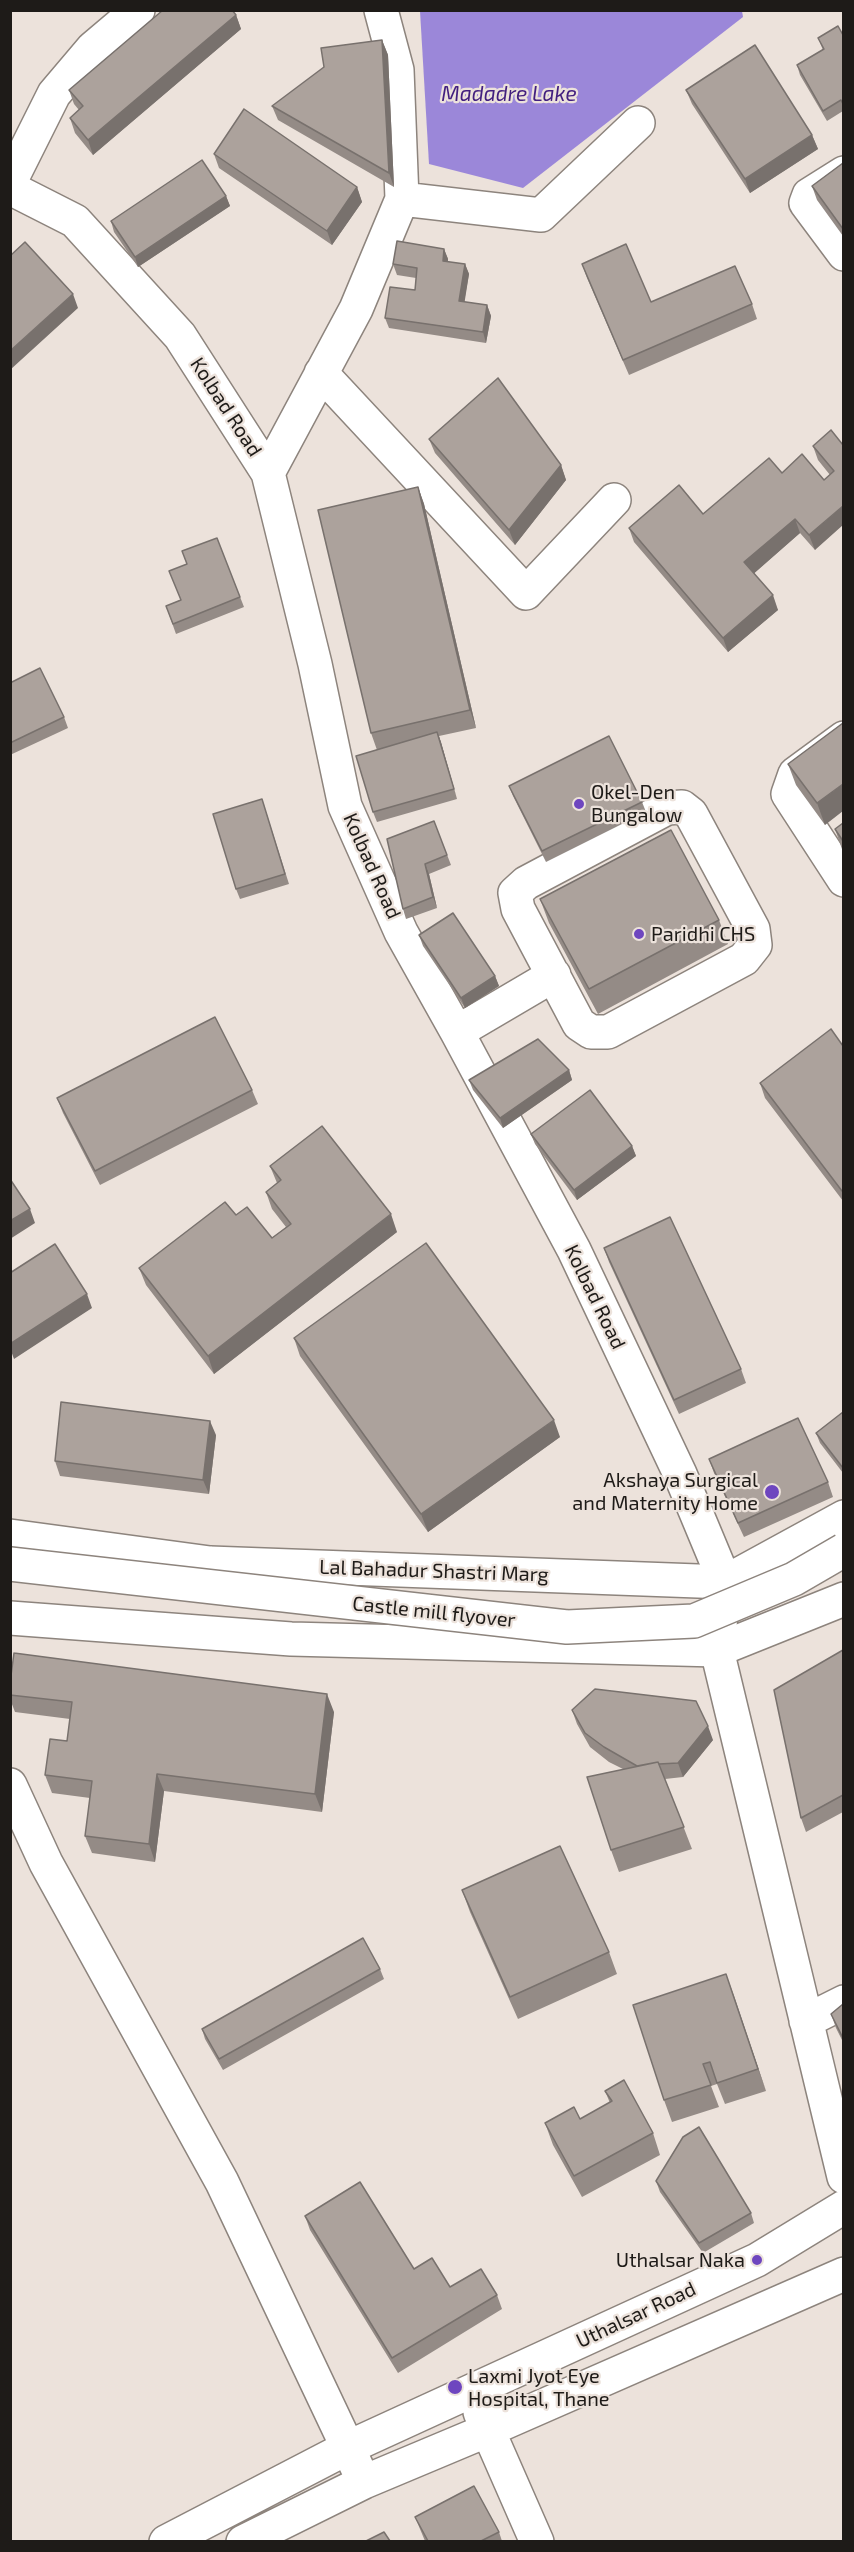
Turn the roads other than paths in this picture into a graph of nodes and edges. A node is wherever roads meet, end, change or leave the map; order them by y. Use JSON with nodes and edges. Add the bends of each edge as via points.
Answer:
{"nodes":[{"id":1,"x":138,"y":10,"type":"edge"},
{"id":2,"x":381,"y":10,"type":"edge"},
{"id":3,"x":638,"y":123,"type":"dead end"},
{"id":4,"x":843,"y":173,"type":"edge"},
{"id":5,"x":10,"y":182,"type":"edge"},
{"id":6,"x":10,"y":188,"type":"edge"},
{"id":7,"x":402,"y":199,"type":"junction"},
{"id":8,"x":843,"y":254,"type":"edge"},
{"id":9,"x":321,"y":374,"type":"junction"},
{"id":10,"x":268,"y":473,"type":"junction"},
{"id":11,"x":614,"y":500,"type":"dead end"},
{"id":12,"x":843,"y":738,"type":"edge"},
{"id":13,"x":843,"y":880,"type":"edge"},
{"id":14,"x":554,"y":975,"type":"junction"},
{"id":15,"x":458,"y":1032,"type":"junction"},
{"id":16,"x":843,"y":1517,"type":"edge"},
{"id":17,"x":10,"y":1536,"type":"edge"},
{"id":18,"x":843,"y":1550,"type":"edge"},
{"id":19,"x":10,"y":1564,"type":"edge"},
{"id":20,"x":724,"y":1582,"type":"junction"},
{"id":21,"x":843,"y":1599,"type":"edge"},
{"id":22,"x":10,"y":1618,"type":"edge"},
{"id":23,"x":717,"y":1650,"type":"junction"},
{"id":24,"x":10,"y":1785,"type":"edge"},
{"id":25,"x":843,"y":2002,"type":"edge"},
{"id":26,"x":806,"y":2021,"type":"junction"},
{"id":27,"x":843,"y":2177,"type":"edge"},
{"id":28,"x":843,"y":2207,"type":"edge"},
{"id":29,"x":843,"y":2274,"type":"edge"},
{"id":30,"x":471,"y":2391,"type":"junction"},
{"id":31,"x":488,"y":2430,"type":"junction"},
{"id":32,"x":347,"y":2448,"type":"junction"},
{"id":33,"x":363,"y":2481,"type":"junction"},
{"id":34,"x":225,"y":2528,"type":"edge"},
{"id":35,"x":166,"y":2541,"type":"edge"},
{"id":36,"x":243,"y":2541,"type":"edge"},
{"id":37,"x":537,"y":2541,"type":"edge"}],
"edges":[{"from":1,"to":5,"type":"street","via":[[93,48],[54,94]]},
{"from":2,"to":7,"type":"street","via":[[397,70]]},
{"from":3,"to":7,"type":"street","via":[[541,215]]},
{"from":4,"to":8,"type":"street","via":[[809,195],[806,203]]},
{"from":6,"to":10,"type":"street","name":"Kolbad Road","via":[[75,221],[180,336]]},
{"from":7,"to":9,"type":"street","via":[[356,309]]},
{"from":9,"to":10,"type":"street"},
{"from":9,"to":11,"type":"street","via":[[526,593]]},
{"from":10,"to":15,"type":"street","name":"Kolbad Road","via":[[345,806],[401,932]]},
{"from":12,"to":13,"type":"street","via":[[795,774],[788,794]]},
{"from":14,"to":14,"type":"street","via":[[518,909],[515,893],[526,883],[666,808],[682,807],[692,814],[753,929],[755,945],[744,959],[608,1032],[591,1032],[579,1024]]},
{"from":14,"to":15,"type":"street"},
{"from":15,"to":20,"type":"street","name":"Kolbad Road","via":[[574,1250],[680,1474]]},
{"from":16,"to":20,"type":"street"},
{"from":17,"to":20,"type":"street","name":"Lal Bahadur Shastri Marg","via":[[210,1563]]},
{"from":18,"to":19,"type":"street","name":"Castle mill flyover","bridge":true,"via":[[794,1579],[694,1621],[567,1627]]},
{"from":20,"to":23,"type":"street"},
{"from":21,"to":23,"type":"street"},
{"from":22,"to":23,"type":"street","via":[[291,1639]]},
{"from":23,"to":26,"type":"street"},
{"from":24,"to":32,"type":"street","via":[[46,1863],[222,2182]]},
{"from":25,"to":26,"type":"street"},
{"from":26,"to":27,"type":"street"},
{"from":28,"to":30,"type":"street","name":"Uthalsar Road","via":[[757,2260]]},
{"from":29,"to":31,"type":"street"},
{"from":30,"to":31,"type":"street"},
{"from":30,"to":32,"type":"street","name":"Uthalsar Road"},
{"from":31,"to":33,"type":"street"},
{"from":31,"to":37,"type":"street"},
{"from":32,"to":33,"type":"street"},
{"from":32,"to":34,"type":"street","name":"Uthalsar Road"},
{"from":33,"to":36,"type":"street"},
{"from":34,"to":35,"type":"street","name":"Uthalsar Road"}]}
